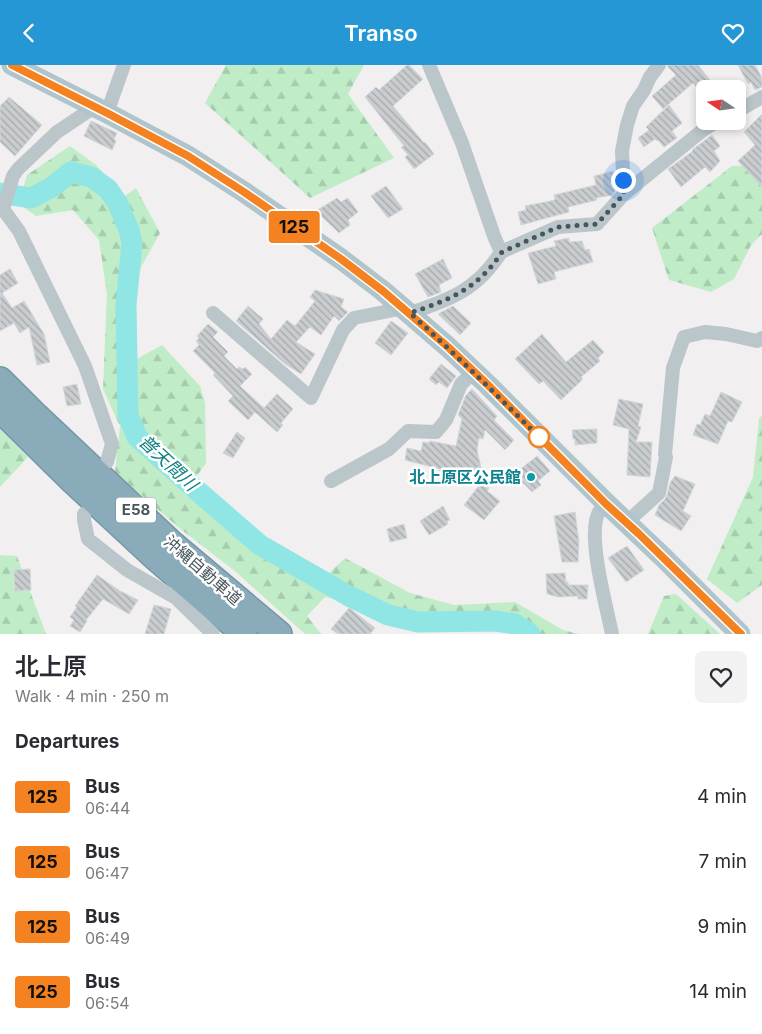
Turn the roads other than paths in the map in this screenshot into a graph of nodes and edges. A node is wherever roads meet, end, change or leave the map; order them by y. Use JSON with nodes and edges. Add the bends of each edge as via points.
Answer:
{"nodes":[{"id":1,"x":12,"y":65,"type":"edge"},
{"id":2,"x":124,"y":65,"type":"edge"},
{"id":3,"x":429,"y":65,"type":"edge"},
{"id":4,"x":659,"y":65,"type":"edge"},
{"id":5,"x":762,"y":97,"type":"edge"},
{"id":6,"x":746,"y":106,"type":"edge"},
{"id":7,"x":100,"y":110,"type":"junction"},
{"id":8,"x":703,"y":130,"type":"edge"},
{"id":9,"x":624,"y":194,"type":"junction"},
{"id":10,"x":2,"y":208,"type":"edge"},
{"id":11,"x":502,"y":252,"type":"junction"},
{"id":12,"x":407,"y":311,"type":"junction"},
{"id":13,"x":213,"y":313,"type":"dead end"},
{"id":14,"x":762,"y":338,"type":"edge"},
{"id":15,"x":474,"y":372,"type":"junction"},
{"id":16,"x":0,"y":379,"type":"edge"},
{"id":17,"x":0,"y":409,"type":"edge"},
{"id":18,"x":107,"y":462,"type":"dead end"},
{"id":19,"x":331,"y":481,"type":"dead end"},
{"id":20,"x":606,"y":504,"type":"junction"},
{"id":21,"x":84,"y":514,"type":"dead end"},
{"id":22,"x":627,"y":522,"type":"junction"},
{"id":23,"x":213,"y":634,"type":"edge"},
{"id":24,"x":244,"y":634,"type":"edge"},
{"id":25,"x":279,"y":634,"type":"edge"},
{"id":26,"x":612,"y":634,"type":"edge"},
{"id":27,"x":740,"y":634,"type":"edge"}],
"edges":[{"from":1,"to":7,"type":"main road"},
{"from":2,"to":7,"type":"street"},
{"from":3,"to":11,"type":"street"},
{"from":4,"to":9,"type":"street","via":[[634,106],[627,125],[622,151]]},
{"from":5,"to":6,"type":"street"},
{"from":7,"to":10,"type":"street","via":[[87,112],[57,132],[13,176]]},
{"from":7,"to":12,"type":"main road","via":[[216,173],[341,259]]},
{"from":8,"to":9,"type":"street"},
{"from":9,"to":11,"type":"street","via":[[597,224],[558,227]]},
{"from":10,"to":18,"type":"street","via":[[19,231],[85,366],[112,444]]},
{"from":11,"to":12,"type":"street","via":[[474,284],[458,295]]},
{"from":12,"to":13,"type":"street","via":[[354,318],[343,330],[311,399]]},
{"from":12,"to":15,"type":"main road"},
{"from":14,"to":22,"type":"street","via":[[757,341],[705,332],[684,337],[673,368],[666,457],[659,493]]},
{"from":15,"to":19,"type":"street","via":[[462,385],[446,420],[436,431],[408,431],[389,449]]},
{"from":15,"to":20,"type":"main road"},
{"from":16,"to":25,"type":"highway","name":"沖縄自動車道","number":"E58","via":[[171,543]]},
{"from":17,"to":24,"type":"highway","name":"沖縄自動車道","number":"E58","via":[[86,493]]},
{"from":20,"to":22,"type":"main road"},
{"from":20,"to":26,"type":"street","via":[[598,513],[594,529],[597,564]]},
{"from":21,"to":23,"type":"street","via":[[88,539],[127,570],[176,598]]},
{"from":22,"to":27,"type":"main road"}]}
